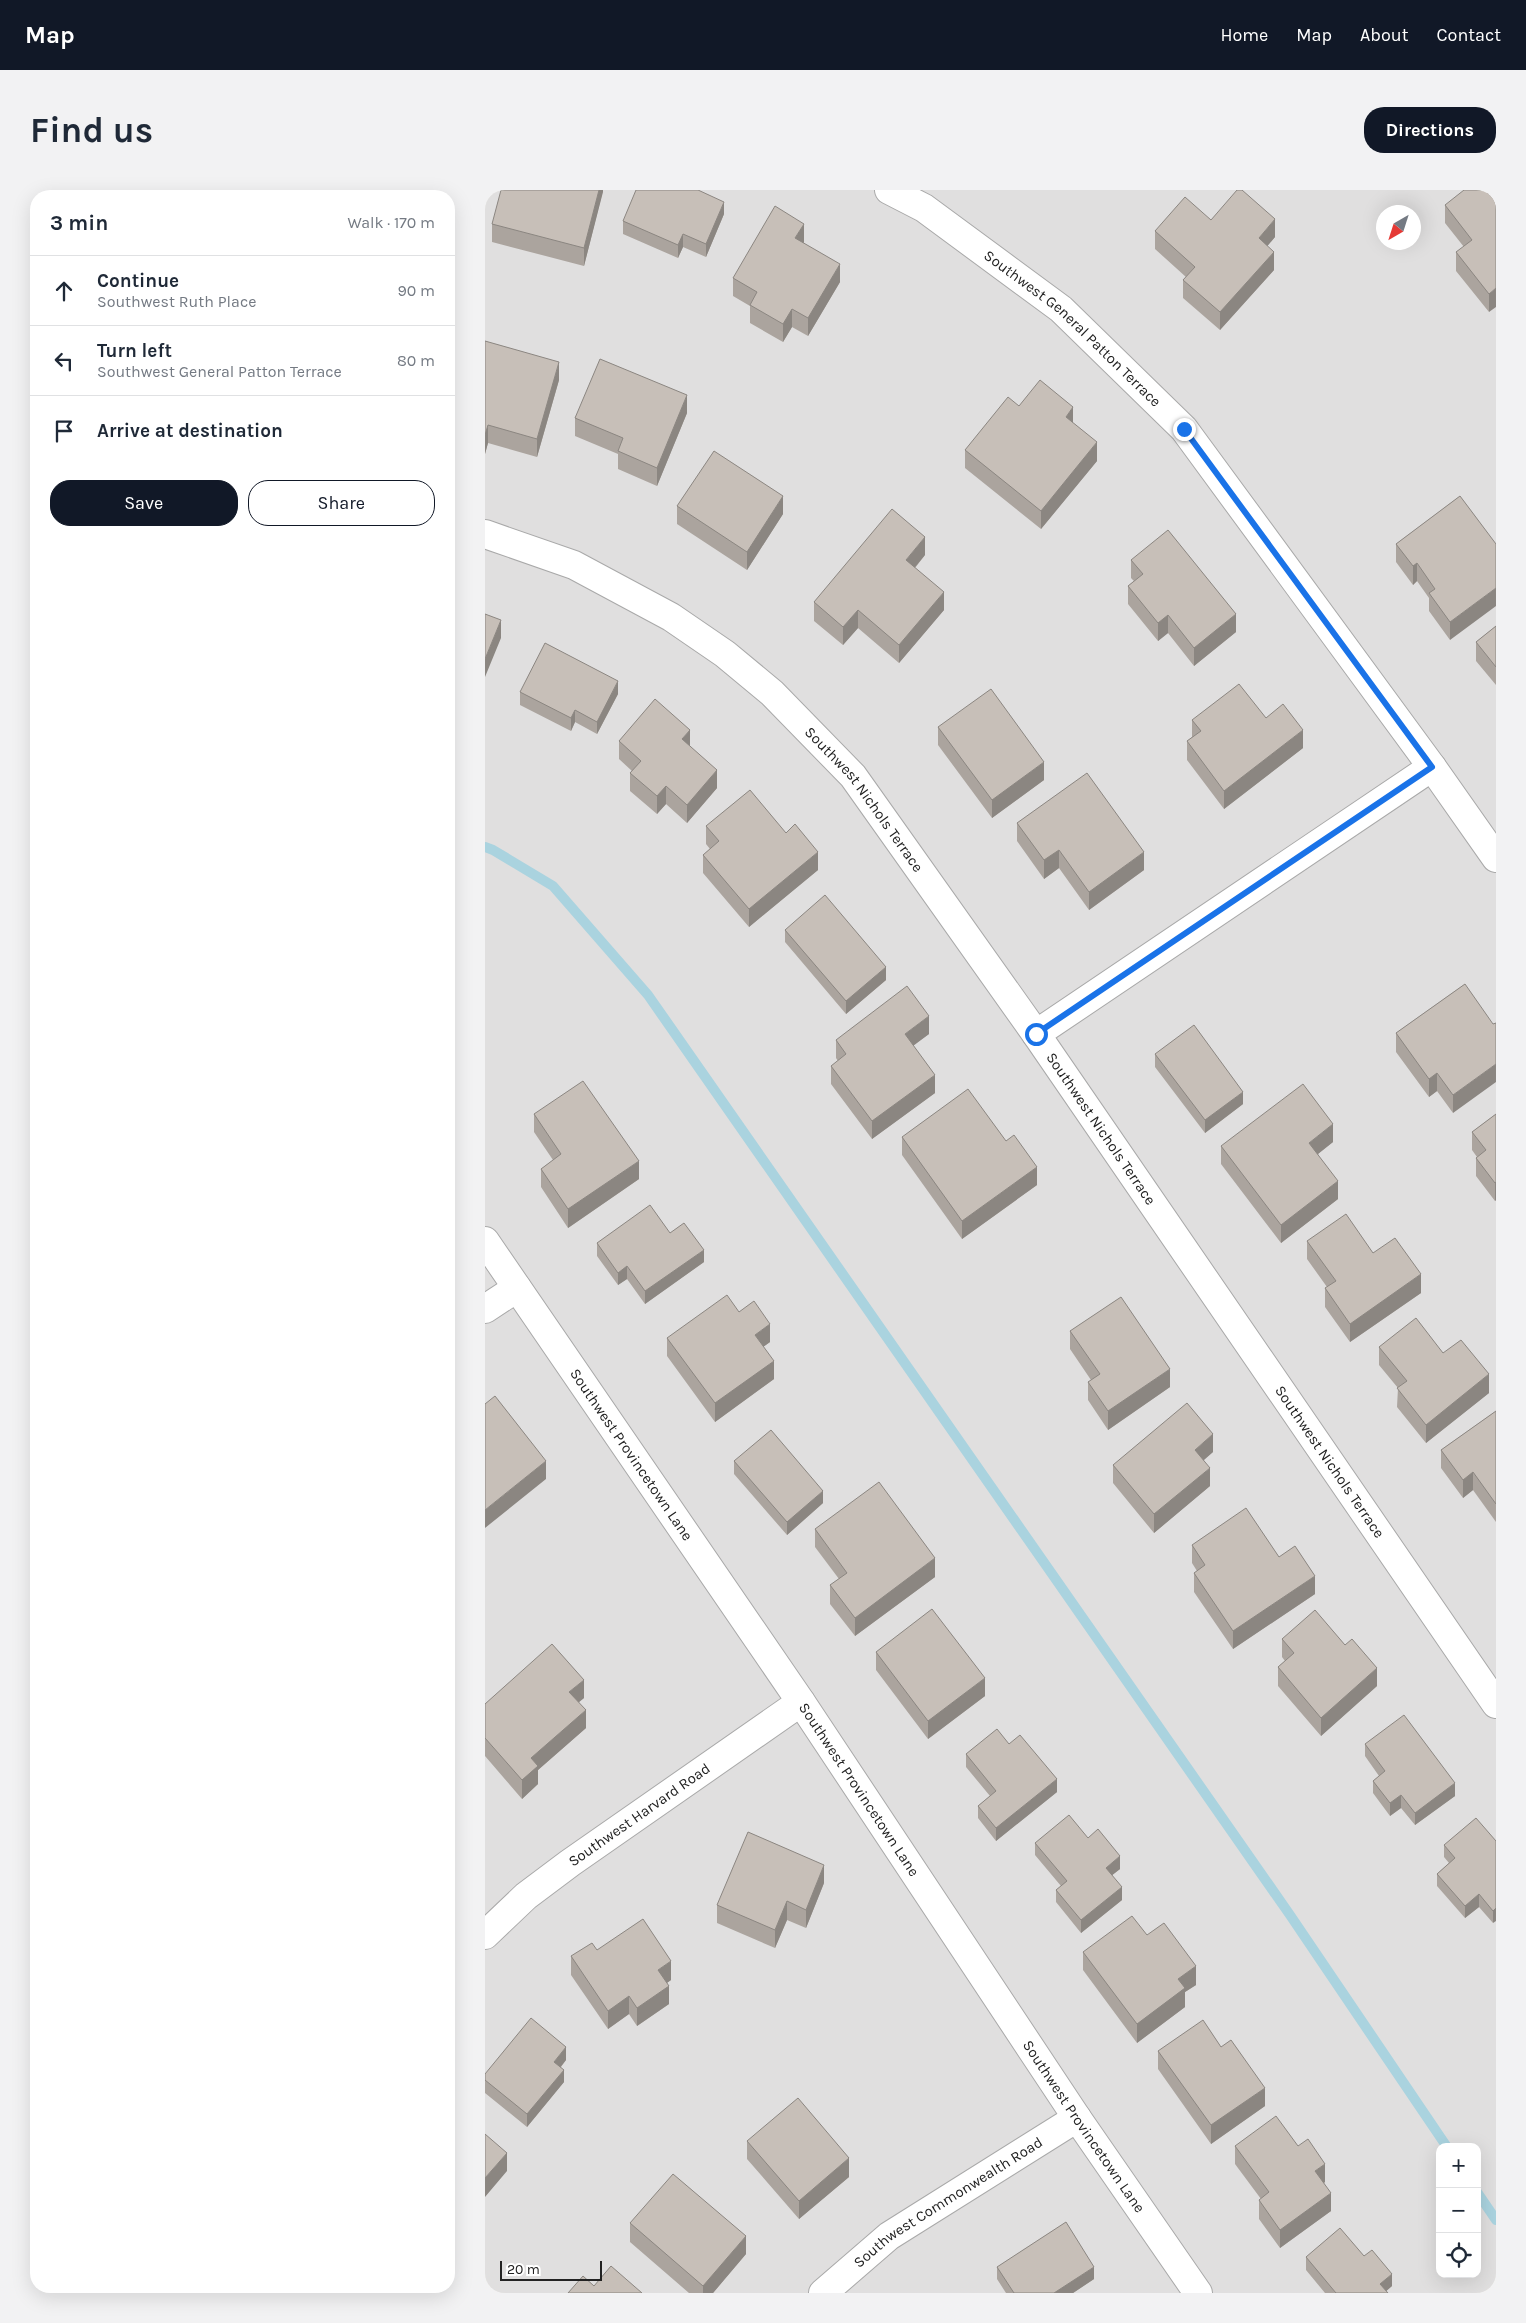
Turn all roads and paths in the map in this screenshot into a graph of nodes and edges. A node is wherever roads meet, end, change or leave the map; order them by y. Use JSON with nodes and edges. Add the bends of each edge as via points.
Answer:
{"nodes":[{"id":1,"x":889,"y":190,"type":"edge"},
{"id":2,"x":929,"y":199,"type":"edge"},
{"id":3,"x":485,"y":534,"type":"edge"},
{"id":4,"x":1432,"y":767,"type":"junction"},
{"id":5,"x":1496,"y":858,"type":"edge"},
{"id":6,"x":1036,"y":1034,"type":"junction"},
{"id":7,"x":485,"y":1242,"type":"edge"},
{"id":8,"x":517,"y":1288,"type":"junction"},
{"id":9,"x":485,"y":1309,"type":"edge"},
{"id":10,"x":801,"y":1702,"type":"junction"},
{"id":11,"x":1496,"y":1704,"type":"edge"},
{"id":12,"x":485,"y":1935,"type":"edge"},
{"id":13,"x":1077,"y":2118,"type":"junction"},
{"id":14,"x":823,"y":2293,"type":"edge"},
{"id":15,"x":1198,"y":2293,"type":"edge"}],
"edges":[{"from":1,"to":2,"type":"street","name":"Southwest General Patton Terrace"},
{"from":2,"to":4,"type":"street","name":"Southwest General Patton Terrace","via":[[1061,309],[1184,429]]},
{"from":3,"to":6,"type":"street","name":"Southwest Nichols Terrace","via":[[574,565],[629,593],[725,654],[772,693],[853,776]]},
{"from":4,"to":5,"type":"street","name":"Southwest General Patton Terrace"},
{"from":4,"to":6,"type":"street"},
{"from":6,"to":11,"type":"street","name":"Southwest Nichols Terrace"},
{"from":7,"to":8,"type":"street","name":"Southwest Provincetown Lane"},
{"from":8,"to":9,"type":"street"},
{"from":8,"to":10,"type":"street","name":"Southwest Provincetown Lane"},
{"from":10,"to":12,"type":"street","name":"Southwest Harvard Road","via":[[570,1862],[526,1896]]},
{"from":10,"to":13,"type":"street","name":"Southwest Provincetown Lane"},
{"from":13,"to":14,"type":"street","name":"Southwest Commonwealth Road","via":[[889,2236]]},
{"from":13,"to":15,"type":"street","name":"Southwest Provincetown Lane"}]}
